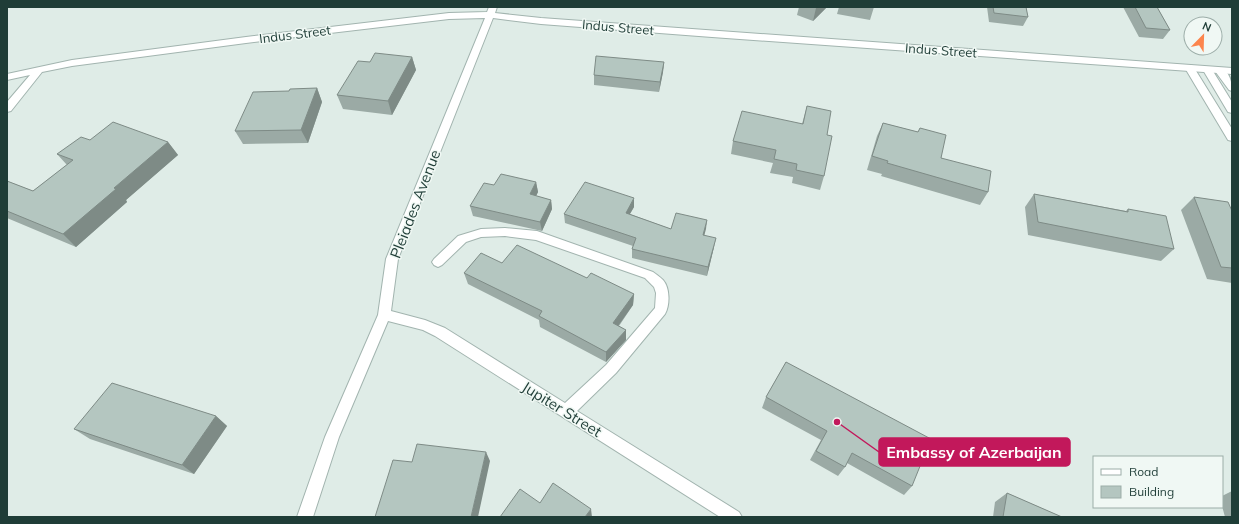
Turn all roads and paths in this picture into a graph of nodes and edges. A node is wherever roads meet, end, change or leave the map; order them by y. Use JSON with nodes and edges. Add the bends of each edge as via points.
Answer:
{"nodes":[{"id":1,"x":491,"y":11,"type":"edge"},
{"id":2,"x":1190,"y":68,"type":"junction"},
{"id":3,"x":40,"y":70,"type":"junction"},
{"id":4,"x":1208,"y":70,"type":"junction"},
{"id":5,"x":1220,"y":70,"type":"junction"},
{"id":6,"x":1232,"y":71,"type":"edge"},
{"id":7,"x":7,"y":77,"type":"edge"},
{"id":8,"x":1232,"y":88,"type":"edge"},
{"id":9,"x":7,"y":109,"type":"edge"},
{"id":10,"x":1232,"y":110,"type":"edge"},
{"id":11,"x":1232,"y":137,"type":"edge"},
{"id":12,"x":438,"y":262,"type":"dead end"},
{"id":13,"x":384,"y":315,"type":"junction"},
{"id":14,"x":566,"y":412,"type":"junction"},
{"id":15,"x":305,"y":517,"type":"edge"},
{"id":16,"x":734,"y":517,"type":"edge"}],
"edges":[{"from":1,"to":2,"type":"street","name":"Indus Street","via":[[541,21]]},
{"from":1,"to":3,"type":"street","name":"Indus Street","via":[[254,39],[72,63]]},
{"from":1,"to":13,"type":"street","name":"Pleiades Avenue","via":[[392,259]]},
{"from":2,"to":4,"type":"street","name":"Indus Street"},
{"from":2,"to":11,"type":"street"},
{"from":3,"to":7,"type":"street","name":"Indus Street"},
{"from":3,"to":9,"type":"street"},
{"from":4,"to":5,"type":"street","name":"Indus Street"},
{"from":4,"to":10,"type":"street"},
{"from":5,"to":6,"type":"street","name":"Indus Street"},
{"from":5,"to":8,"type":"street"},
{"from":12,"to":14,"type":"street","via":[[462,239],[482,233],[505,232],[538,236],[649,275],[659,284],[662,292],[661,310],[610,369]]},
{"from":13,"to":14,"type":"street","name":"Jupiter Street","via":[[425,325],[440,332]]},
{"from":13,"to":15,"type":"street","name":"Pleiades Avenue","via":[[332,437]]},
{"from":14,"to":16,"type":"street","name":"Jupiter Street"}]}
